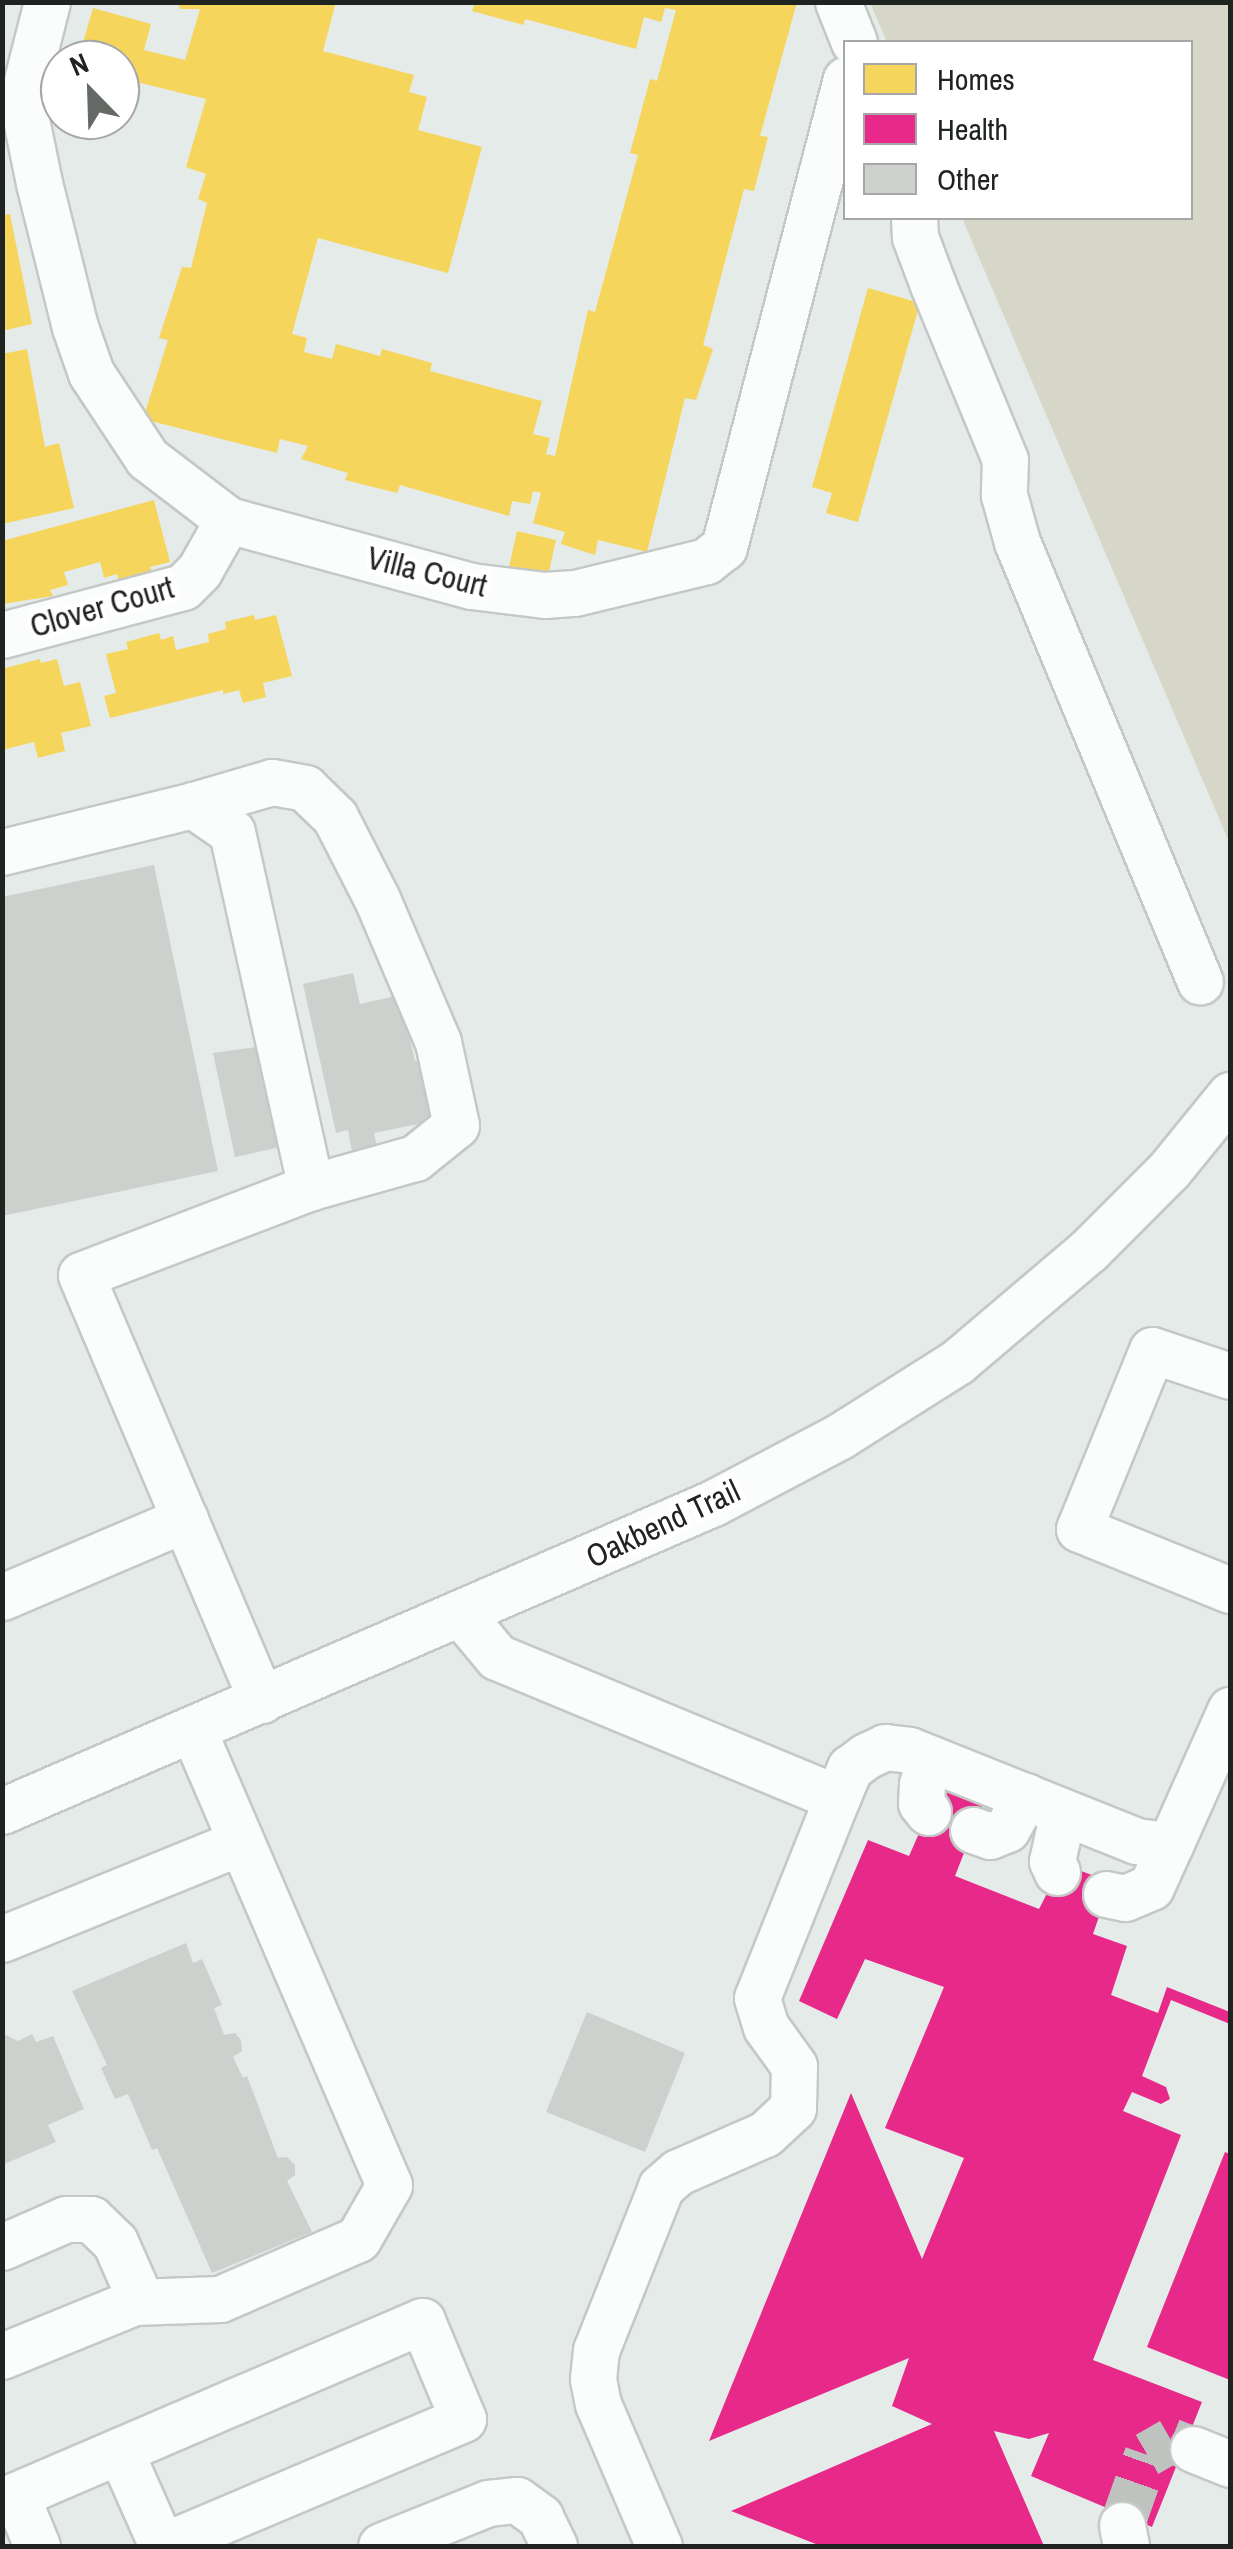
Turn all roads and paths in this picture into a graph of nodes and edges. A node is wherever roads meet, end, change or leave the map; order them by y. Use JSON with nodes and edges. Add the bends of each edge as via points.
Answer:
{"nodes":[{"id":1,"x":47,"y":2,"type":"edge"},
{"id":2,"x":838,"y":2,"type":"edge"},
{"id":3,"x":853,"y":40,"type":"edge"},
{"id":4,"x":843,"y":92,"type":"edge"},
{"id":5,"x":12,"y":102,"type":"edge"},
{"id":6,"x":914,"y":220,"type":"edge"},
{"id":7,"x":228,"y":520,"type":"junction"},
{"id":8,"x":2,"y":635,"type":"edge"},
{"id":9,"x":194,"y":805,"type":"junction"},
{"id":10,"x":2,"y":852,"type":"edge"},
{"id":11,"x":1200,"y":981,"type":"dead end"},
{"id":12,"x":1222,"y":1124,"type":"edge"},
{"id":13,"x":311,"y":1186,"type":"junction"},
{"id":14,"x":1230,"y":1376,"type":"edge"},
{"id":15,"x":185,"y":1519,"type":"junction"},
{"id":16,"x":1230,"y":1590,"type":"edge"},
{"id":17,"x":2,"y":1596,"type":"edge"},
{"id":18,"x":460,"y":1614,"type":"junction"},
{"id":19,"x":261,"y":1700,"type":"junction"},
{"id":20,"x":1230,"y":1710,"type":"edge"},
{"id":21,"x":193,"y":1730,"type":"junction"},
{"id":22,"x":930,"y":1758,"type":"junction"},
{"id":23,"x":837,"y":1798,"type":"junction"},
{"id":24,"x":1044,"y":1804,"type":"junction"},
{"id":25,"x":2,"y":1810,"type":"edge"},
{"id":26,"x":928,"y":1812,"type":"dead end"},
{"id":27,"x":973,"y":1830,"type":"dead end"},
{"id":28,"x":241,"y":1842,"type":"junction"},
{"id":29,"x":1170,"y":1845,"type":"junction"},
{"id":30,"x":1058,"y":1872,"type":"dead end"},
{"id":31,"x":1106,"y":1894,"type":"dead end"},
{"id":32,"x":2,"y":1939,"type":"edge"},
{"id":33,"x":2,"y":2247,"type":"edge"},
{"id":34,"x":141,"y":2301,"type":"junction"},
{"id":35,"x":2,"y":2356,"type":"edge"},
{"id":36,"x":120,"y":2450,"type":"junction"},
{"id":37,"x":37,"y":2546,"type":"edge"},
{"id":38,"x":162,"y":2546,"type":"edge"},
{"id":39,"x":381,"y":2546,"type":"edge"},
{"id":40,"x":554,"y":2546,"type":"edge"},
{"id":41,"x":659,"y":2546,"type":"edge"}],
"edges":[{"from":1,"to":5,"type":"street","name":"Villa Court"},
{"from":2,"to":3,"type":"street"},
{"from":4,"to":7,"type":"street","name":"Villa Court","via":[[735,520],[724,547],[706,561],[544,595],[471,586]]},
{"from":5,"to":7,"type":"street","name":"Villa Court","via":[[91,373],[148,458]]},
{"from":6,"to":11,"type":"street","via":[[933,285],[1005,460],[1004,495],[1017,542]]},
{"from":7,"to":8,"type":"street","name":"Clover Court","via":[[183,587]]},
{"from":9,"to":10,"type":"street"},
{"from":9,"to":13,"type":"street","via":[[232,832]]},
{"from":9,"to":13,"type":"street","via":[[272,782],[305,788],[334,818],[377,899],[438,1042],[456,1125],[415,1158]]},
{"from":12,"to":18,"type":"street","name":"Oakbend Trail","via":[[957,1362],[840,1436],[713,1504]]},
{"from":13,"to":15,"type":"street","via":[[81,1276]]},
{"from":14,"to":16,"type":"street","via":[[1152,1350],[1079,1530]]},
{"from":15,"to":17,"type":"street"},
{"from":15,"to":19,"type":"street"},
{"from":18,"to":19,"type":"street","name":"Oakbend Trail"},
{"from":18,"to":23,"type":"street","via":[[496,1656]]},
{"from":19,"to":21,"type":"street","name":"Oakbend Trail"},
{"from":20,"to":29,"type":"street"},
{"from":21,"to":25,"type":"street","name":"Oakbend Trail"},
{"from":21,"to":28,"type":"street"},
{"from":22,"to":23,"type":"street","via":[[885,1748],[850,1768]]},
{"from":22,"to":24,"type":"street"},
{"from":22,"to":26,"type":"street","via":[[921,1803]]},
{"from":23,"to":41,"type":"street","via":[[757,1998],[766,2027],[794,2066],[792,2108],[764,2134],[678,2172],[661,2187],[596,2350],[592,2379],[598,2404]]},
{"from":24,"to":27,"type":"street","via":[[990,1836]]},
{"from":24,"to":29,"type":"street","via":[[1136,1841]]},
{"from":24,"to":30,"type":"street"},
{"from":28,"to":32,"type":"street"},
{"from":28,"to":34,"type":"street","via":[[389,2185],[358,2239],[220,2299]]},
{"from":29,"to":31,"type":"street","via":[[1150,1887],[1126,1898]]},
{"from":33,"to":34,"type":"street","via":[[66,2219],[91,2218],[115,2242]]},
{"from":34,"to":35,"type":"street"},
{"from":36,"to":37,"type":"street","via":[[16,2496]]},
{"from":36,"to":38,"type":"street"},
{"from":36,"to":38,"type":"street","via":[[422,2321],[463,2419]]},
{"from":39,"to":40,"type":"street","via":[[488,2502],[517,2500],[540,2517]]}]}
